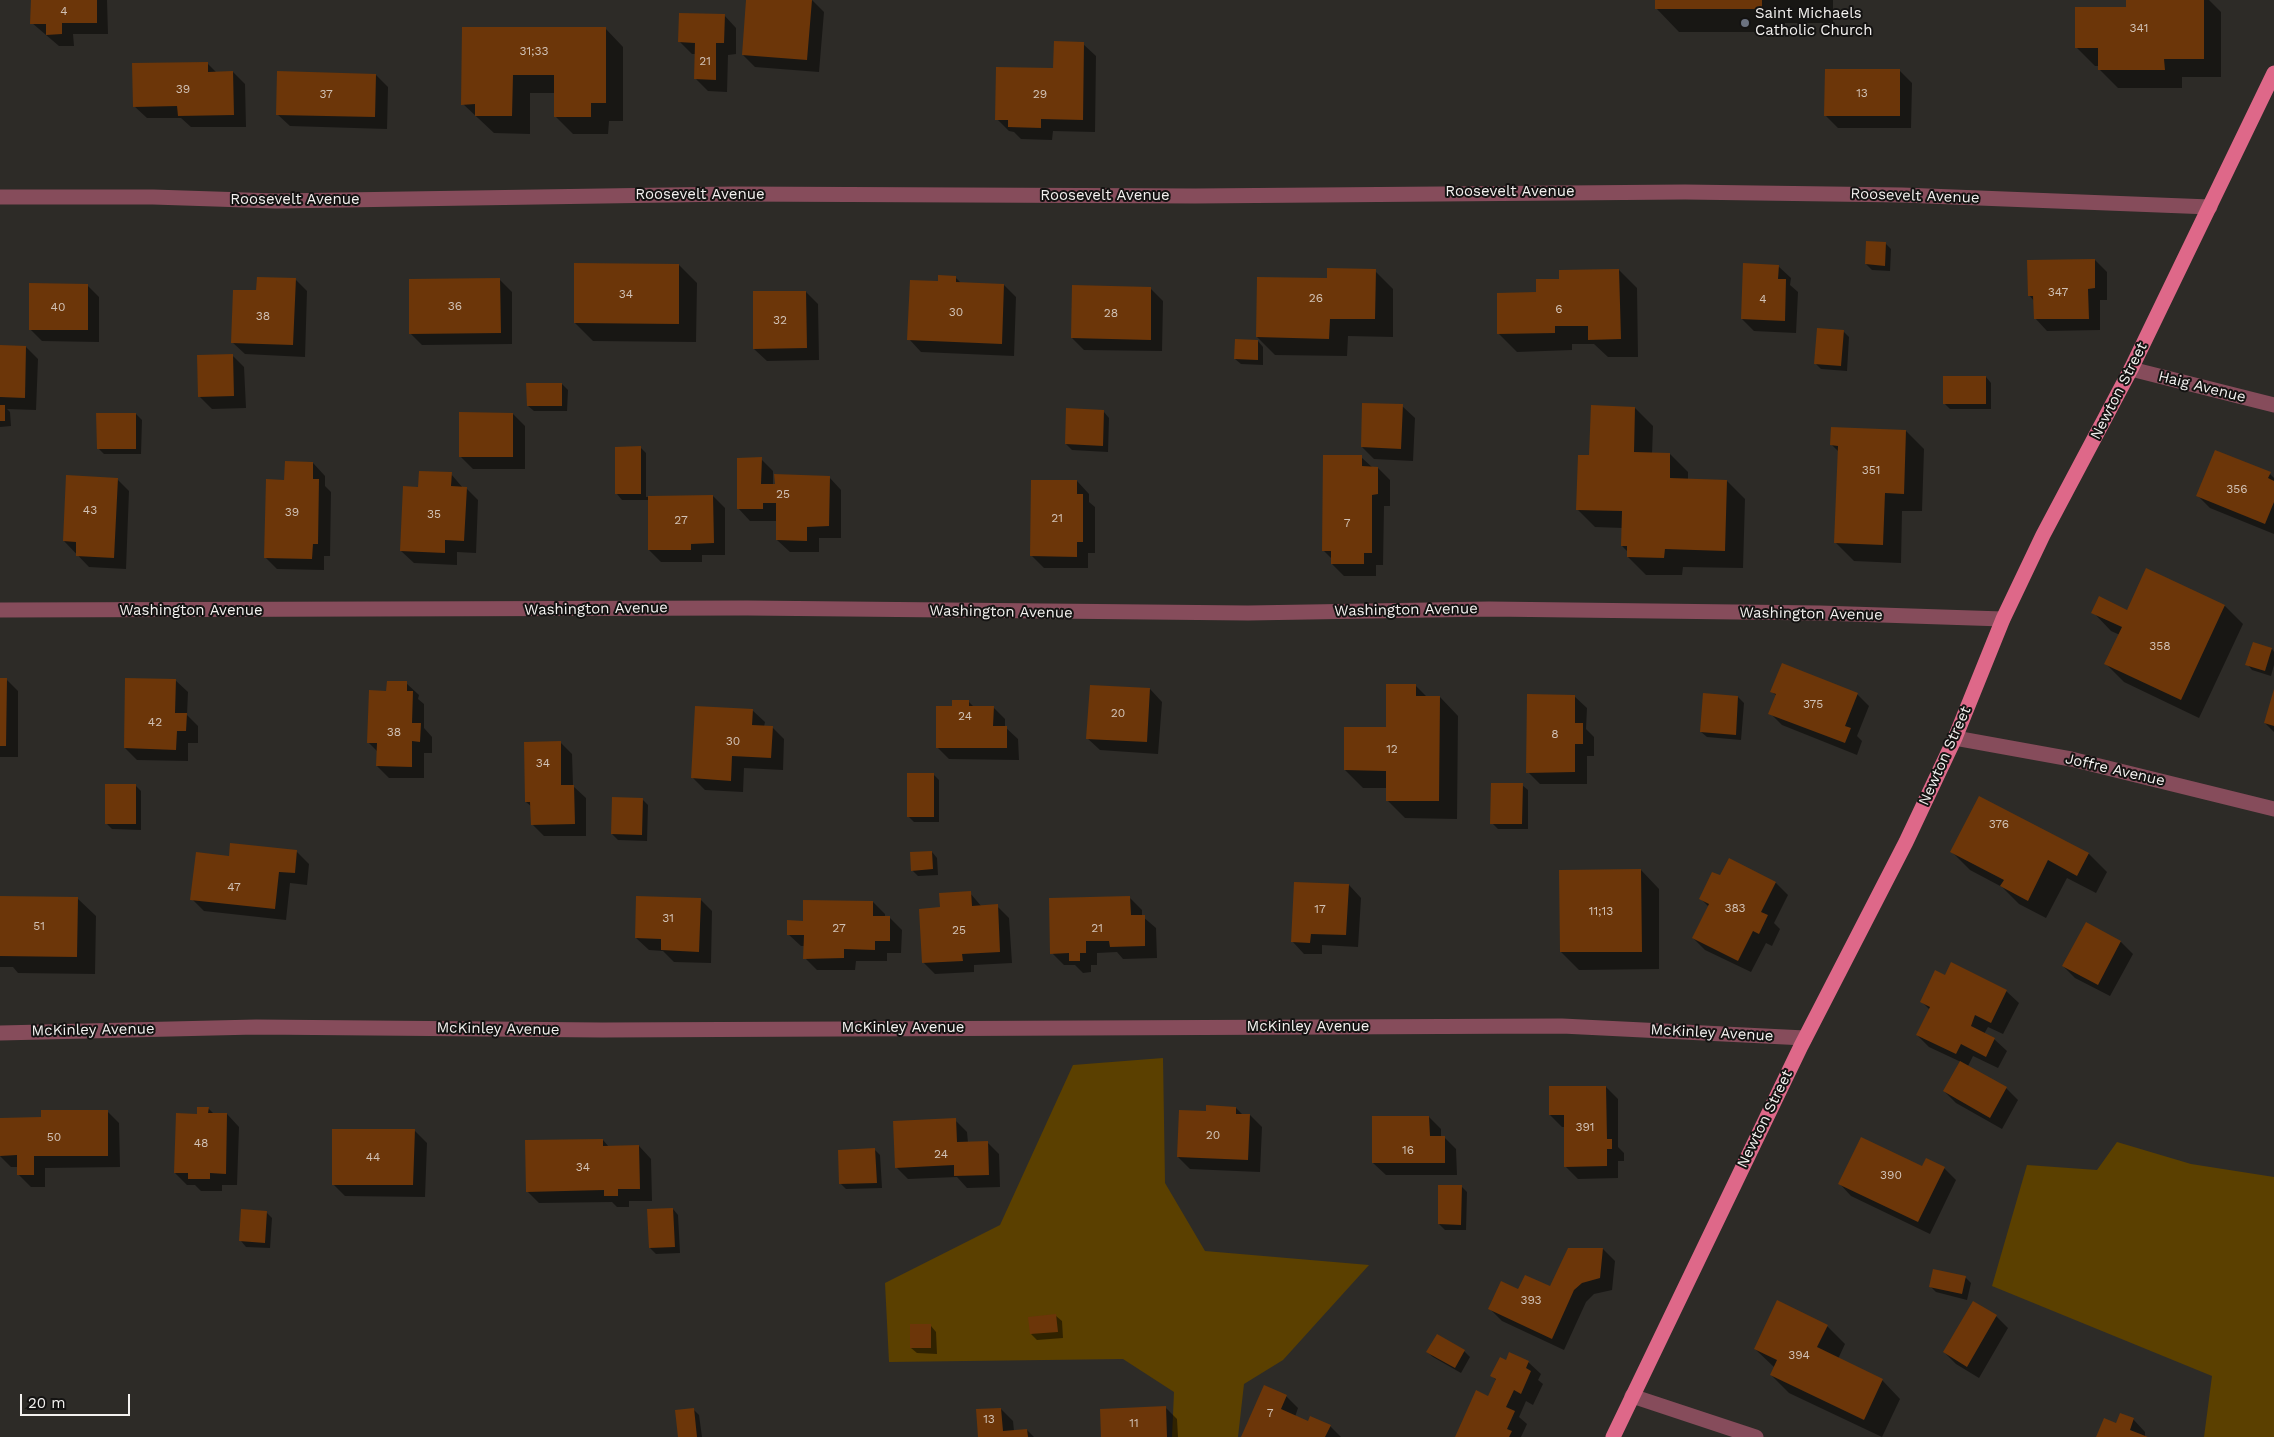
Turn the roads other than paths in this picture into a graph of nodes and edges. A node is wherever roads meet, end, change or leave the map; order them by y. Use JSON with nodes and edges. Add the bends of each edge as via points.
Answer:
{"nodes":[{"id":1,"x":2274,"y":73,"type":"edge"},
{"id":2,"x":0,"y":197,"type":"edge"},
{"id":3,"x":2210,"y":207,"type":"junction"},
{"id":4,"x":2131,"y":369,"type":"junction"},
{"id":5,"x":2274,"y":405,"type":"edge"},
{"id":6,"x":0,"y":610,"type":"edge"},
{"id":7,"x":2003,"y":619,"type":"junction"},
{"id":8,"x":1955,"y":738,"type":"junction"},
{"id":9,"x":2274,"y":809,"type":"edge"},
{"id":10,"x":0,"y":1033,"type":"edge"},
{"id":11,"x":1805,"y":1038,"type":"junction"},
{"id":12,"x":1632,"y":1396,"type":"junction"},
{"id":13,"x":1613,"y":1437,"type":"edge"},
{"id":14,"x":1756,"y":1437,"type":"edge"}],
"edges":[{"from":1,"to":3,"type":"main road","name":"Newton Street"},
{"from":2,"to":3,"type":"street","name":"Roosevelt Avenue","via":[[276,201],[723,194],[1195,196],[1685,192],[1912,195]]},
{"from":3,"to":4,"type":"main road","name":"Newton Street"},
{"from":4,"to":5,"type":"street","name":"Haig Avenue"},
{"from":4,"to":7,"type":"main road","name":"Newton Street","via":[[2043,535]]},
{"from":6,"to":7,"type":"street","name":"Washington Avenue","via":[[747,608],[1248,613],[1489,608]]},
{"from":7,"to":8,"type":"main road","name":"Newton Street"},
{"from":8,"to":9,"type":"street","name":"Joffre Avenue","via":[[2071,759]]},
{"from":8,"to":11,"type":"main road","name":"Newton Street","via":[[1906,842]]},
{"from":10,"to":11,"type":"street","name":"McKinley Avenue","via":[[256,1027],[602,1030],[1562,1026]]},
{"from":11,"to":12,"type":"main road","name":"Newton Street"},
{"from":12,"to":13,"type":"main road","name":"Newton Street"},
{"from":12,"to":14,"type":"street"}]}
